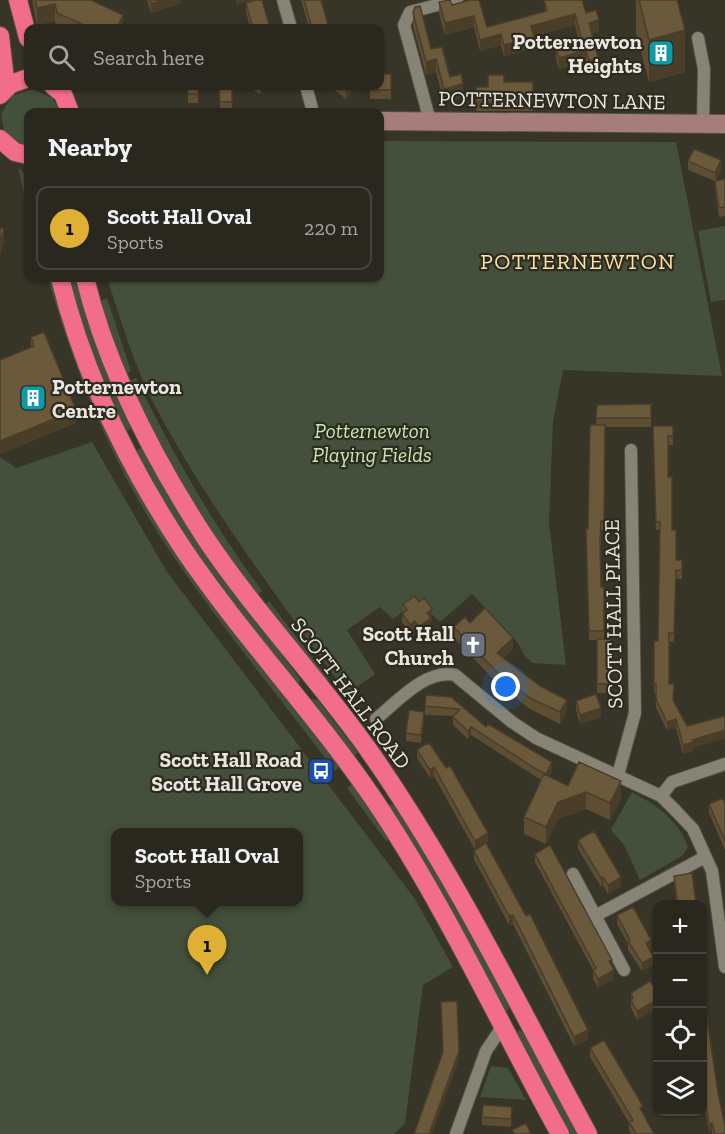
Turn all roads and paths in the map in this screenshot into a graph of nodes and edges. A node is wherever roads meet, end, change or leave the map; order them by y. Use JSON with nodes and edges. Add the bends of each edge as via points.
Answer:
{"nodes":[{"id":1,"x":18,"y":0,"type":"edge"},
{"id":2,"x":283,"y":0,"type":"edge"},
{"id":3,"x":457,"y":0,"type":"edge"},
{"id":4,"x":24,"y":24,"type":"edge"},
{"id":5,"x":290,"y":24,"type":"edge"},
{"id":6,"x":0,"y":36,"type":"edge"},
{"id":7,"x":698,"y":38,"type":"dead end"},
{"id":8,"x":24,"y":80,"type":"edge"},
{"id":9,"x":58,"y":90,"type":"edge"},
{"id":10,"x":307,"y":90,"type":"edge"},
{"id":11,"x":3,"y":91,"type":"edge"},
{"id":12,"x":68,"y":108,"type":"edge"},
{"id":13,"x":312,"y":108,"type":"edge"},
{"id":14,"x":384,"y":121,"type":"edge"},
{"id":15,"x":430,"y":121,"type":"junction"},
{"id":16,"x":702,"y":124,"type":"junction"},
{"id":17,"x":725,"y":124,"type":"edge"},
{"id":18,"x":0,"y":139,"type":"edge"},
{"id":19,"x":24,"y":156,"type":"edge"},
{"id":20,"x":61,"y":282,"type":"edge"},
{"id":21,"x":86,"y":282,"type":"edge"},
{"id":22,"x":146,"y":434,"type":"junction"},
{"id":23,"x":123,"y":446,"type":"junction"},
{"id":24,"x":631,"y":450,"type":"dead end"},
{"id":25,"x":316,"y":683,"type":"junction"},
{"id":26,"x":297,"y":698,"type":"junction"},
{"id":27,"x":376,"y":719,"type":"dead end"},
{"id":28,"x":725,"y":764,"type":"edge"},
{"id":29,"x":618,"y":775,"type":"junction"},
{"id":30,"x":394,"y":789,"type":"junction"},
{"id":31,"x":661,"y":796,"type":"junction"},
{"id":32,"x":375,"y":801,"type":"junction"},
{"id":33,"x":705,"y":857,"type":"junction"},
{"id":34,"x":573,"y":874,"type":"dead end"},
{"id":35,"x":595,"y":916,"type":"junction"},
{"id":36,"x":725,"y":967,"type":"edge"},
{"id":37,"x":624,"y":970,"type":"dead end"},
{"id":38,"x":523,"y":1015,"type":"junction"},
{"id":39,"x":502,"y":1027,"type":"junction"},
{"id":40,"x":456,"y":1134,"type":"edge"},
{"id":41,"x":560,"y":1134,"type":"edge"},
{"id":42,"x":588,"y":1134,"type":"edge"}],
"edges":[{"from":1,"to":4,"type":"highway"},
{"from":2,"to":5,"type":"street"},
{"from":3,"to":15,"type":"street","via":[[410,12],[404,25]]},
{"from":6,"to":11,"type":"highway"},
{"from":7,"to":16,"type":"street","via":[[704,69]]},
{"from":8,"to":11,"type":"highway"},
{"from":9,"to":12,"type":"highway"},
{"from":10,"to":13,"type":"street"},
{"from":14,"to":15,"type":"main road","name":"POTTERNEWTON LANE"},
{"from":15,"to":16,"type":"main road","name":"POTTERNEWTON LANE"},
{"from":16,"to":17,"type":"main road","name":"POTTERNEWTON LANE"},
{"from":18,"to":19,"type":"highway"},
{"from":20,"to":23,"type":"highway","via":[[85,358]]},
{"from":21,"to":22,"type":"highway","name":"SCOTT HALL ROAD","via":[[110,360]]},
{"from":22,"to":23,"type":"highway"},
{"from":22,"to":25,"type":"highway","name":"SCOTT HALL ROAD","via":[[205,537]]},
{"from":23,"to":26,"type":"highway","via":[[185,551]]},
{"from":24,"to":29,"type":"street","name":"SCOTT HALL PLACE","via":[[635,713]]},
{"from":25,"to":26,"type":"highway"},
{"from":25,"to":30,"type":"highway","name":"SCOTT HALL ROAD","via":[[362,740]]},
{"from":26,"to":32,"type":"highway"},
{"from":27,"to":29,"type":"street","via":[[428,679],[445,673],[454,675],[536,738]]},
{"from":28,"to":31,"type":"street","via":[[672,782]]},
{"from":29,"to":31,"type":"street"},
{"from":30,"to":32,"type":"highway"},
{"from":30,"to":38,"type":"highway","name":"SCOTT HALL ROAD","via":[[443,867]]},
{"from":31,"to":33,"type":"street","via":[[693,829]]},
{"from":32,"to":39,"type":"highway","via":[[446,918]]},
{"from":33,"to":35,"type":"street"},
{"from":33,"to":36,"type":"street","via":[[712,871]]},
{"from":34,"to":35,"type":"street"},
{"from":35,"to":37,"type":"street"},
{"from":38,"to":39,"type":"highway"},
{"from":38,"to":42,"type":"highway","name":"SCOTT HALL ROAD"},
{"from":39,"to":40,"type":"street","via":[[486,1051]]},
{"from":39,"to":41,"type":"highway"}]}
